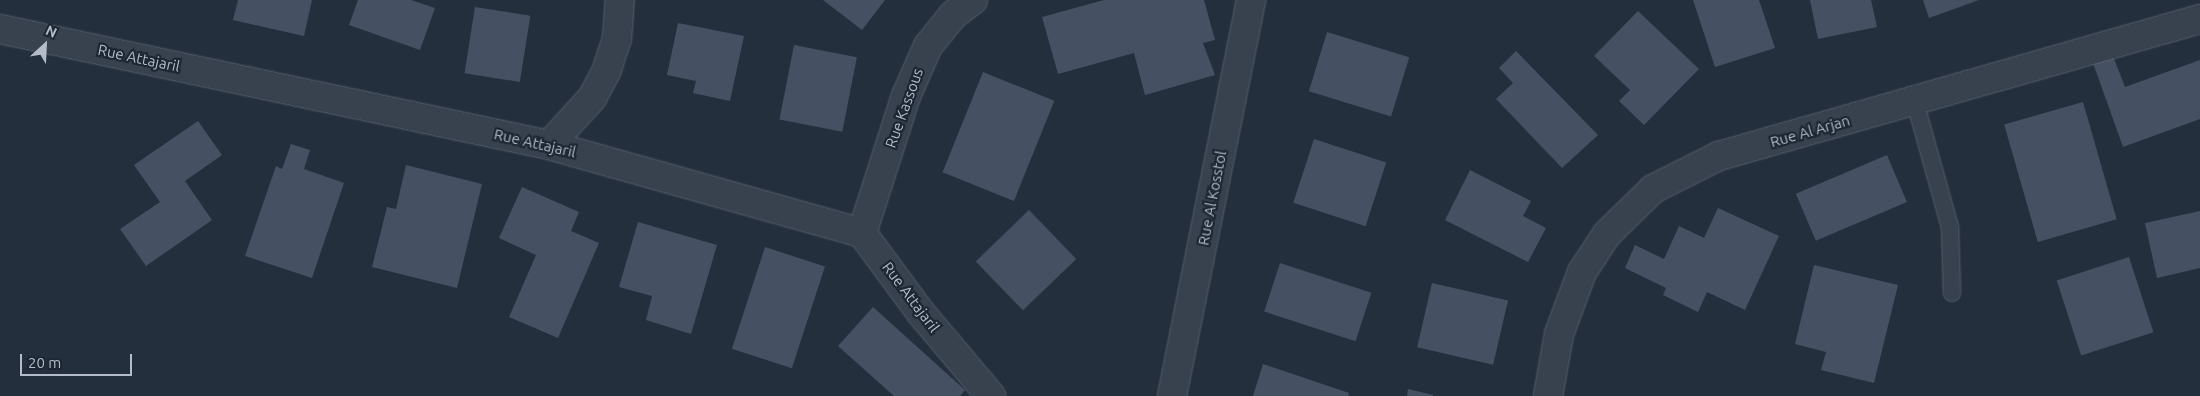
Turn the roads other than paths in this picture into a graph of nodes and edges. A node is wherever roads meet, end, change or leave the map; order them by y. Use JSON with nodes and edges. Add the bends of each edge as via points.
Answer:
{"nodes":[{"id":1,"x":620,"y":0,"type":"edge"},
{"id":2,"x":974,"y":0,"type":"edge"},
{"id":3,"x":1251,"y":0,"type":"edge"},
{"id":4,"x":2200,"y":19,"type":"edge"},
{"id":5,"x":0,"y":29,"type":"edge"},
{"id":6,"x":1915,"y":102,"type":"junction"},
{"id":7,"x":550,"y":145,"type":"junction"},
{"id":8,"x":862,"y":233,"type":"junction"},
{"id":9,"x":1952,"y":293,"type":"dead end"},
{"id":10,"x":991,"y":396,"type":"edge"},
{"id":11,"x":1172,"y":396,"type":"edge"},
{"id":12,"x":1548,"y":396,"type":"edge"}],
"edges":[{"from":1,"to":7,"type":"street","via":[[616,39],[606,72],[592,98]]},
{"from":2,"to":8,"type":"street","name":"Rue Kassous","via":[[953,14],[928,46],[906,96]]},
{"from":3,"to":11,"type":"street","name":"Rue Al Kosstol"},
{"from":4,"to":6,"type":"street","name":"Rue Al Arjan"},
{"from":5,"to":7,"type":"street","name":"Rue Attajaril"},
{"from":6,"to":9,"type":"lane","via":[[1950,227]]},
{"from":6,"to":12,"type":"street","name":"Rue Al Arjan","via":[[1719,156],[1653,189],[1608,234],[1582,272],[1559,334]]},
{"from":7,"to":8,"type":"street","name":"Rue Attajaril"},
{"from":8,"to":10,"type":"street","name":"Rue Attajaril","via":[[921,313]]}]}
